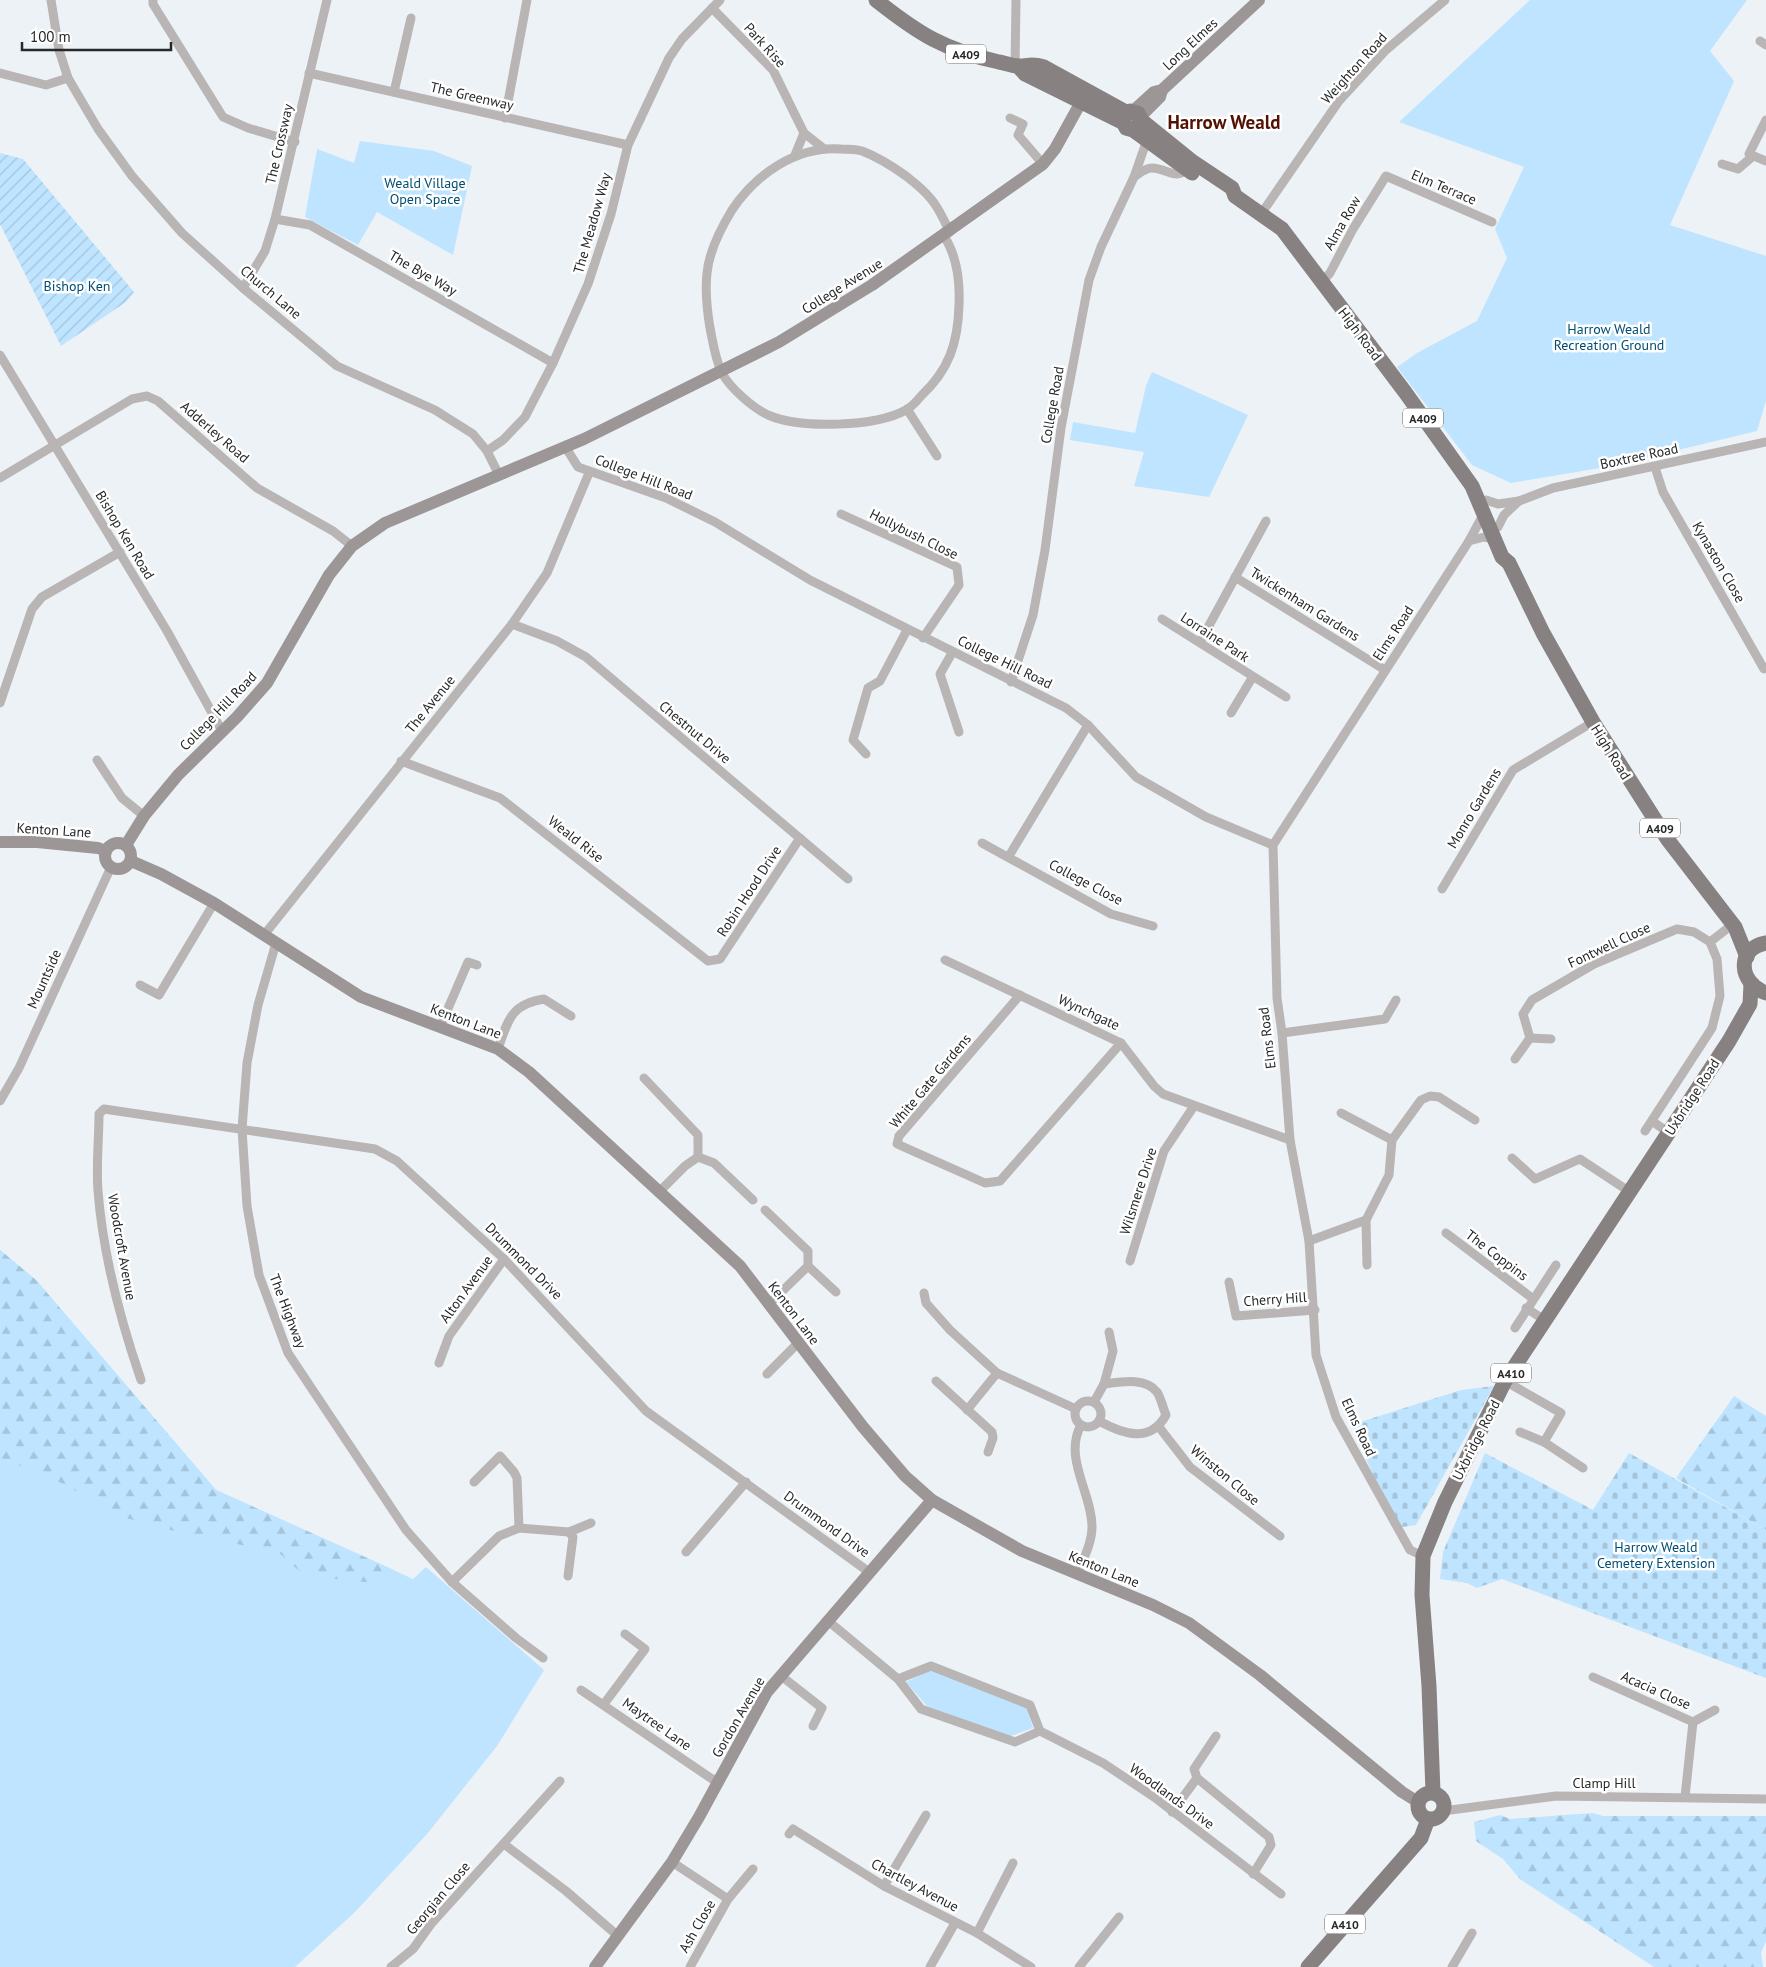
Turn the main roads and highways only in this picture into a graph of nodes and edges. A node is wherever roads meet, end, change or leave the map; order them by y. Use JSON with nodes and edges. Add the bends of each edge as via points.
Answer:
{"nodes":[{"id":1,"x":876,"y":0,"type":"edge"},
{"id":2,"x":1132,"y":119,"type":"junction"},
{"id":3,"x":1190,"y":166,"type":"junction"},
{"id":4,"x":1734,"y":926,"type":"junction"},
{"id":5,"x":1764,"y":944,"type":"edge"},
{"id":6,"x":1747,"y":957,"type":"junction"},
{"id":7,"x":1751,"y":984,"type":"junction"},
{"id":8,"x":1766,"y":993,"type":"edge"},
{"id":9,"x":1750,"y":1004,"type":"junction"},
{"id":10,"x":1433,"y":1792,"type":"junction"},
{"id":11,"x":1428,"y":1819,"type":"junction"},
{"id":12,"x":1308,"y":1967,"type":"edge"}],
"edges":[{"from":1,"to":2,"type":"main road","name":"High Road","number":"A409","via":[[917,32],[946,46],[1016,66],[1031,63],[1044,67],[1084,96]]},
{"from":2,"to":3,"type":"main road","name":"High Road","number":"A409"},
{"from":2,"to":3,"type":"main road","name":"High Road","number":"A409","via":[[1147,140]]},
{"from":3,"to":4,"type":"main road","name":"High Road","number":"A409","via":[[1227,196],[1235,196],[1282,229],[1472,486],[1481,492],[1496,533],[1510,553],[1510,563],[1543,633],[1593,722],[1668,840]]},
{"from":4,"to":5,"type":"main road","name":"High Road","number":"A409"},
{"from":4,"to":6,"type":"main road","name":"High Road","number":"A409"},
{"from":5,"to":6,"type":"main road"},
{"from":6,"to":7,"type":"main road","name":"High Road","via":[[1745,974]]},
{"from":7,"to":8,"type":"main road"},
{"from":7,"to":9,"type":"main road","name":"Uxbridge Road","number":"A410"},
{"from":8,"to":9,"type":"main road","name":"Uxbridge Road","number":"A410"},
{"from":9,"to":10,"type":"main road","name":"Uxbridge Road","number":"A410","via":[[1729,1041],[1505,1381],[1445,1502],[1423,1556],[1422,1604]]},
{"from":10,"to":11,"type":"main road","via":[[1422,1796],[1418,1802],[1420,1813]]},
{"from":10,"to":11,"type":"main road","via":[[1442,1797],[1443,1811],[1436,1818]]},
{"from":11,"to":12,"type":"main road","number":"A410","via":[[1421,1838]]}]}
